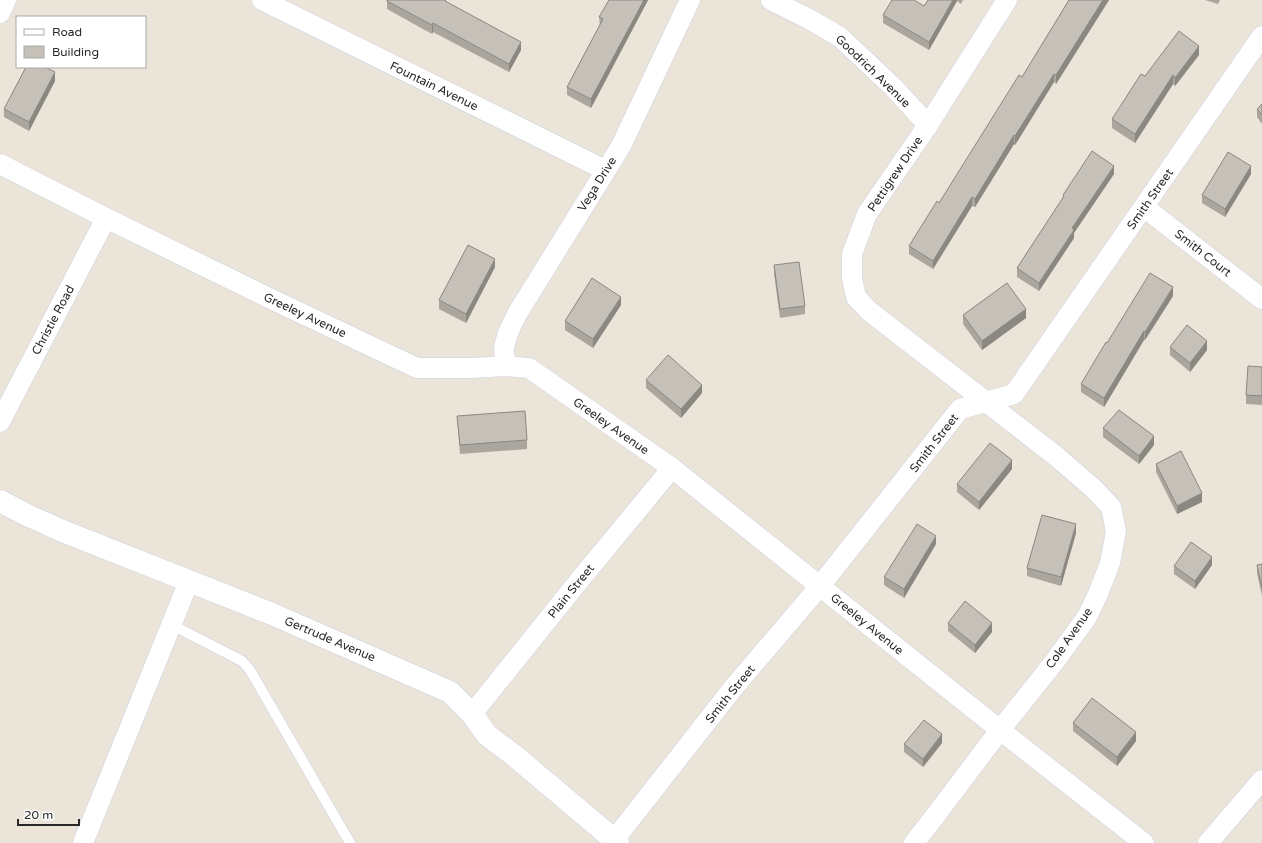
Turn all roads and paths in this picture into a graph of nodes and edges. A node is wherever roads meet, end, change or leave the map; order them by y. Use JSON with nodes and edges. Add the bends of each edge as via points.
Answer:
{"nodes":[{"id":1,"x":6,"y":0,"type":"edge"},
{"id":2,"x":262,"y":0,"type":"edge"},
{"id":3,"x":690,"y":0,"type":"edge"},
{"id":4,"x":771,"y":0,"type":"edge"},
{"id":5,"x":1007,"y":0,"type":"edge"},
{"id":6,"x":0,"y":13,"type":"edge"},
{"id":7,"x":1262,"y":36,"type":"edge"},
{"id":8,"x":928,"y":125,"type":"junction"},
{"id":9,"x":0,"y":164,"type":"edge"},
{"id":10,"x":605,"y":170,"type":"junction"},
{"id":11,"x":1144,"y":207,"type":"junction"},
{"id":12,"x":106,"y":218,"type":"junction"},
{"id":13,"x":1262,"y":299,"type":"edge"},
{"id":14,"x":505,"y":366,"type":"junction"},
{"id":15,"x":988,"y":402,"type":"junction"},
{"id":16,"x":0,"y":422,"type":"edge"},
{"id":17,"x":672,"y":468,"type":"junction"},
{"id":18,"x":0,"y":500,"type":"edge"},
{"id":19,"x":189,"y":581,"type":"junction"},
{"id":20,"x":820,"y":586,"type":"junction"},
{"id":21,"x":172,"y":625,"type":"junction"},
{"id":22,"x":472,"y":714,"type":"junction"},
{"id":23,"x":1000,"y":730,"type":"junction"},
{"id":24,"x":1262,"y":780,"type":"edge"},
{"id":25,"x":616,"y":842,"type":"edge"},
{"id":26,"x":83,"y":843,"type":"edge"},
{"id":27,"x":350,"y":843,"type":"edge"},
{"id":28,"x":914,"y":843,"type":"edge"},
{"id":29,"x":1144,"y":843,"type":"edge"},
{"id":30,"x":1208,"y":843,"type":"edge"}],
"edges":[{"from":1,"to":6,"type":"street"},
{"from":2,"to":10,"type":"street","name":"Fountain Avenue"},
{"from":3,"to":10,"type":"street","name":"Vega Drive","via":[[621,146]]},
{"from":4,"to":8,"type":"street","name":"Goodrich Avenue","via":[[840,37],[893,87]]},
{"from":5,"to":8,"type":"street","name":"Pettigrew Drive"},
{"from":7,"to":11,"type":"street","name":"Smith Street"},
{"from":8,"to":15,"type":"street","name":"Pettigrew Drive","via":[[867,214],[852,254],[852,278],[856,298]]},
{"from":9,"to":12,"type":"street","name":"Greeley Avenue"},
{"from":10,"to":14,"type":"street","name":"Vega Drive","via":[[517,314],[504,346]]},
{"from":11,"to":13,"type":"street","name":"Smith Court"},
{"from":11,"to":15,"type":"street","name":"Smith Street","via":[[1014,394]]},
{"from":12,"to":14,"type":"street","name":"Greeley Avenue","via":[[418,368]]},
{"from":12,"to":16,"type":"street","name":"Christie Road"},
{"from":14,"to":17,"type":"street","name":"Greeley Avenue","via":[[529,368]]},
{"from":15,"to":20,"type":"street","name":"Smith Street","via":[[960,410]]},
{"from":15,"to":23,"type":"street","name":"Cole Avenue","via":[[1094,489],[1111,507],[1116,531],[1110,563],[1087,617]]},
{"from":17,"to":20,"type":"street","name":"Greeley Avenue"},
{"from":17,"to":22,"type":"street","name":"Plain Street"},
{"from":18,"to":19,"type":"street","name":"Gertrude Avenue","via":[[60,530]]},
{"from":19,"to":21,"type":"street"},
{"from":19,"to":22,"type":"street","name":"Gertrude Avenue","via":[[272,614],[450,692]]},
{"from":20,"to":23,"type":"street","name":"Greeley Avenue"},
{"from":20,"to":25,"type":"street","name":"Smith Street","via":[[734,687]]},
{"from":21,"to":26,"type":"street"},
{"from":21,"to":27,"type":"lane","via":[[242,661],[250,670]]},
{"from":22,"to":25,"type":"street","name":"Gertrude Avenue","via":[[487,735]]},
{"from":23,"to":28,"type":"street","name":"Cole Avenue"},
{"from":23,"to":29,"type":"street","name":"Greeley Avenue"},
{"from":24,"to":30,"type":"street"}]}
